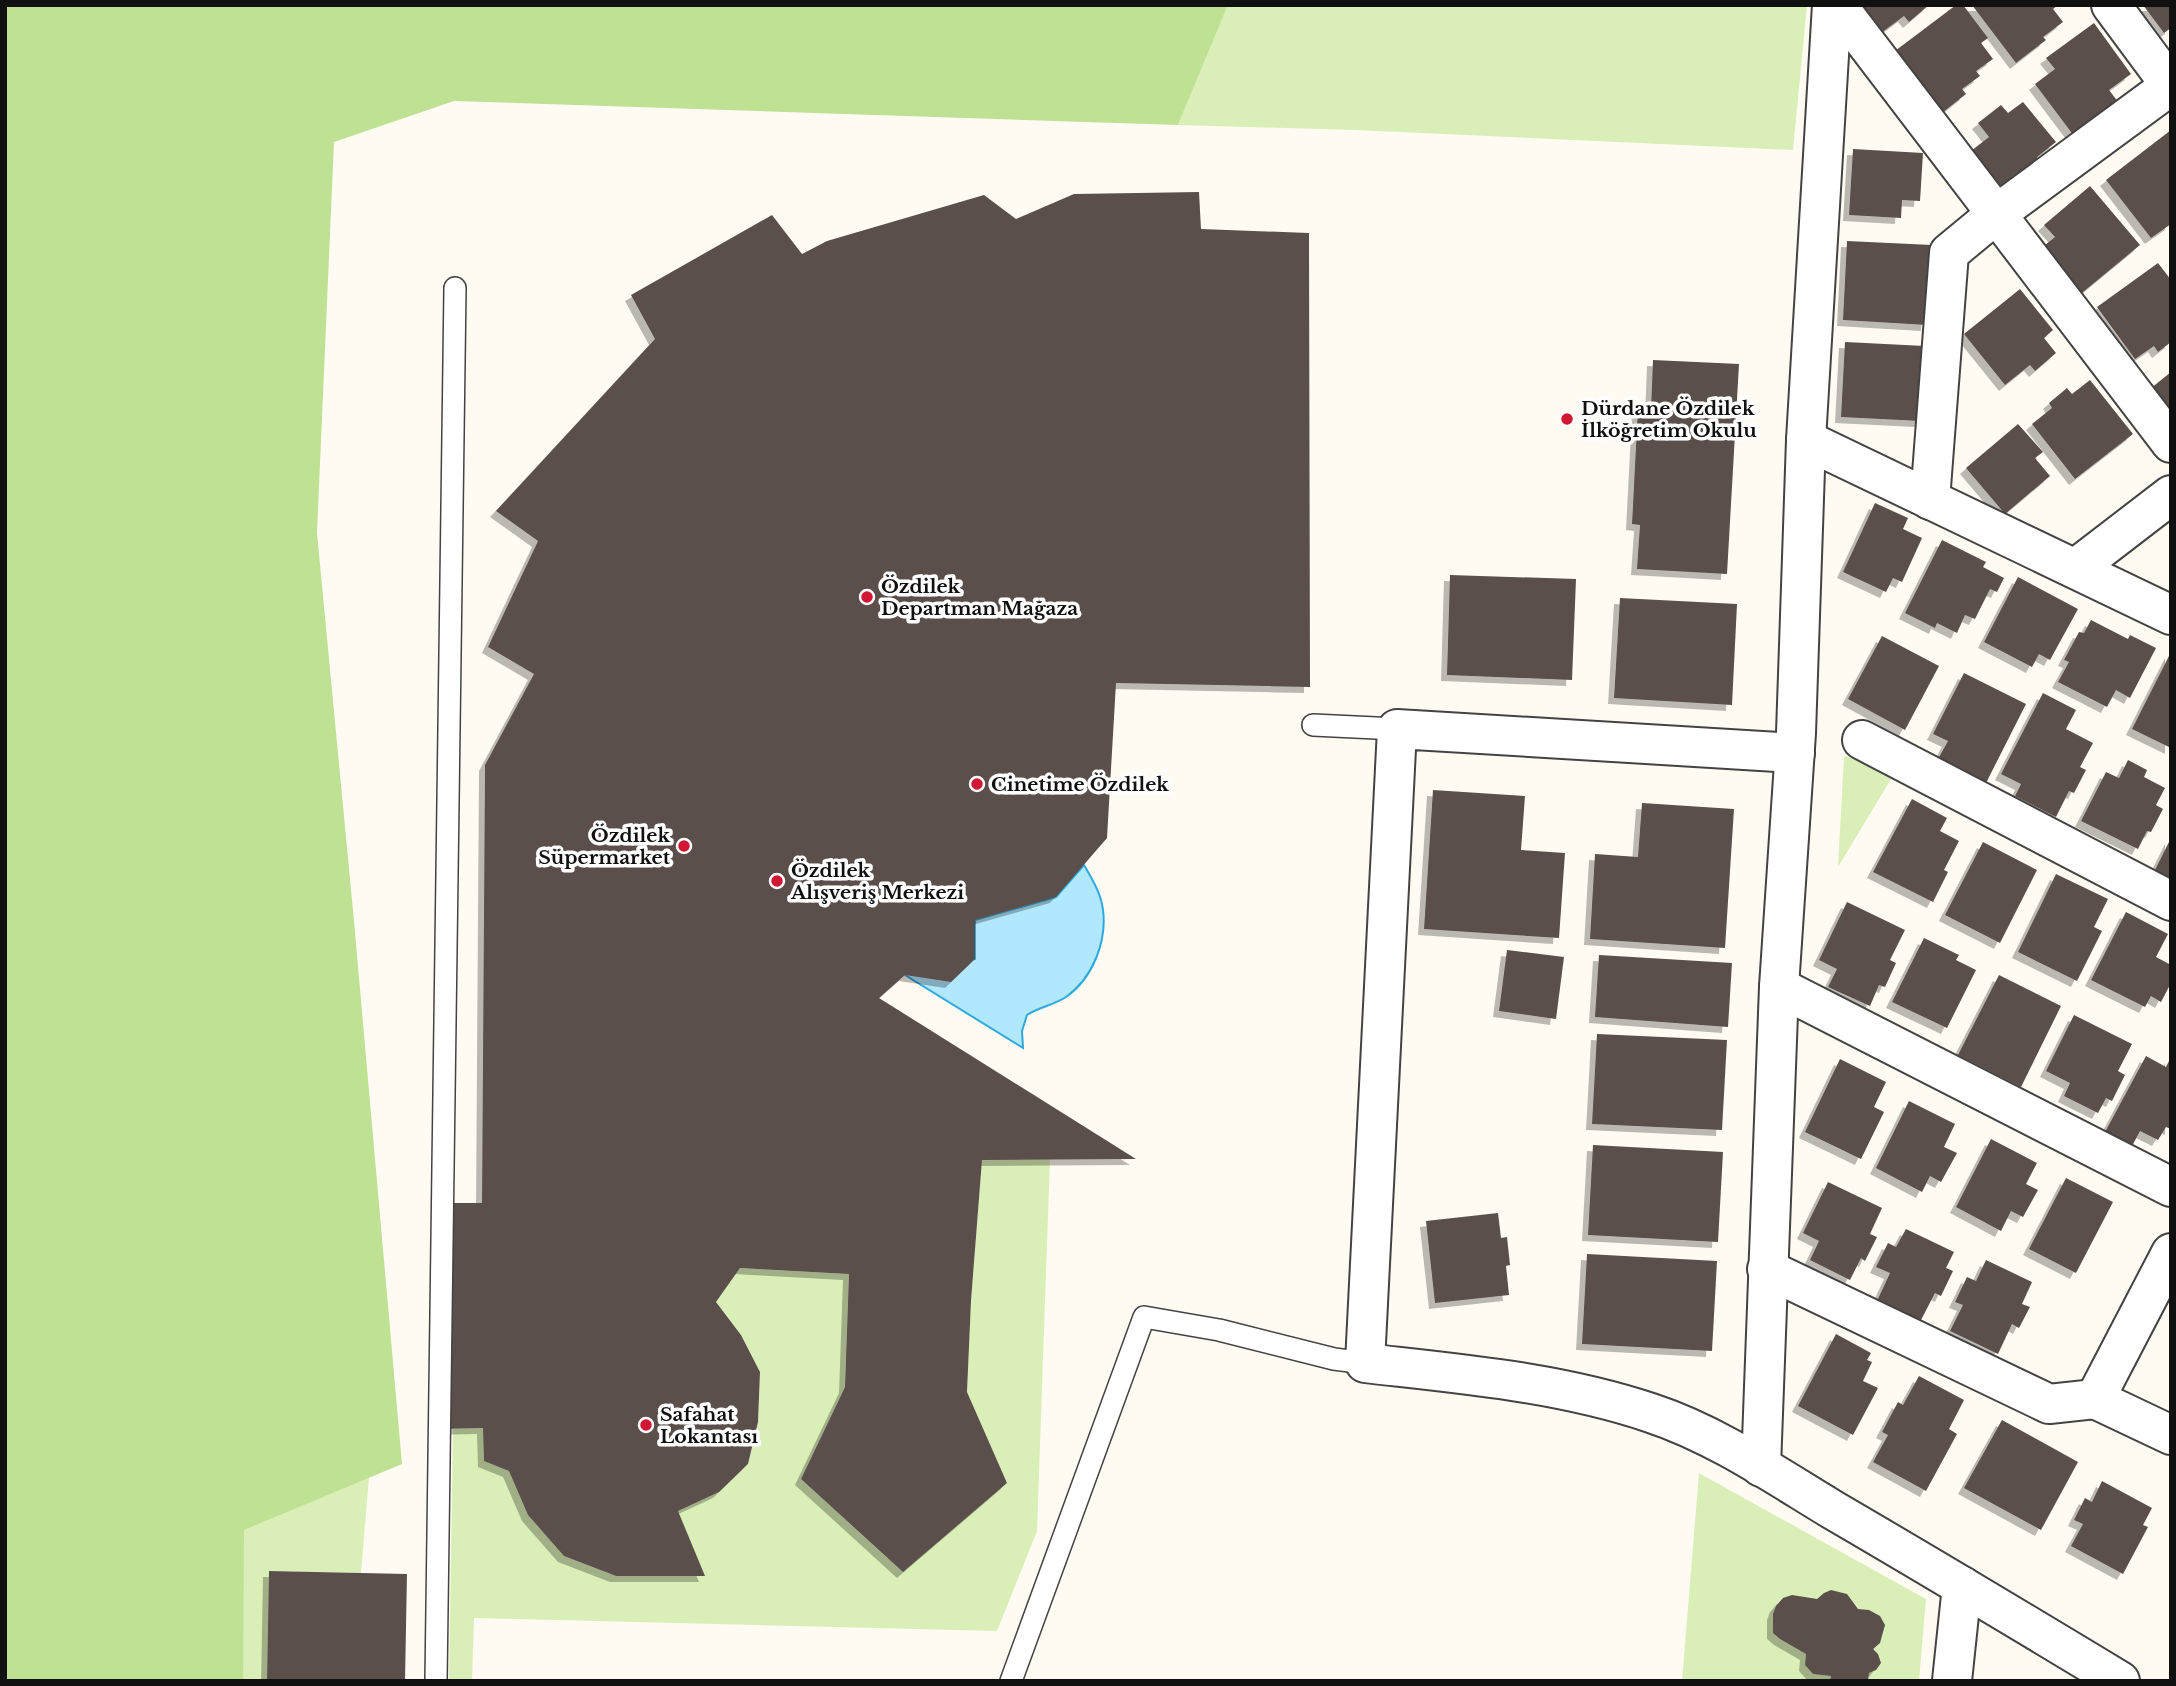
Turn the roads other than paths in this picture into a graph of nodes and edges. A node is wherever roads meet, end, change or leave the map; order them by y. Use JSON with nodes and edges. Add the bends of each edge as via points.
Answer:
{"nodes":[{"id":1,"x":1834,"y":5,"type":"edge"},
{"id":2,"x":2111,"y":5,"type":"edge"},
{"id":3,"x":2170,"y":86,"type":"edge"},
{"id":4,"x":1995,"y":215,"type":"junction"},
{"id":5,"x":455,"y":288,"type":"dead end"},
{"id":6,"x":1806,"y":440,"type":"junction"},
{"id":7,"x":2171,"y":443,"type":"edge"},
{"id":8,"x":2171,"y":495,"type":"edge"},
{"id":9,"x":1930,"y":500,"type":"junction"},
{"id":10,"x":2076,"y":568,"type":"junction"},
{"id":11,"x":2171,"y":615,"type":"edge"},
{"id":12,"x":1313,"y":726,"type":"dead end"},
{"id":13,"x":1397,"y":729,"type":"junction"},
{"id":14,"x":1862,"y":740,"type":"dead end"},
{"id":15,"x":1795,"y":753,"type":"junction"},
{"id":16,"x":2171,"y":901,"type":"edge"},
{"id":17,"x":1779,"y":987,"type":"junction"},
{"id":18,"x":2171,"y":1188,"type":"edge"},
{"id":19,"x":2171,"y":1253,"type":"edge"},
{"id":20,"x":1767,"y":1269,"type":"junction"},
{"id":21,"x":1364,"y":1363,"type":"junction"},
{"id":22,"x":2095,"y":1399,"type":"junction"},
{"id":23,"x":2171,"y":1436,"type":"edge"},
{"id":24,"x":1761,"y":1467,"type":"junction"},
{"id":25,"x":1962,"y":1586,"type":"junction"},
{"id":26,"x":436,"y":1681,"type":"edge"},
{"id":27,"x":1011,"y":1681,"type":"edge"},
{"id":28,"x":1952,"y":1681,"type":"edge"},
{"id":29,"x":2120,"y":1681,"type":"edge"}],
"edges":[{"from":1,"to":4,"type":"street"},
{"from":1,"to":6,"type":"street"},
{"from":2,"to":3,"type":"street"},
{"from":3,"to":4,"type":"street"},
{"from":4,"to":7,"type":"street"},
{"from":4,"to":9,"type":"street","via":[[1949,253]]},
{"from":5,"to":26,"type":"lane"},
{"from":6,"to":9,"type":"street"},
{"from":6,"to":15,"type":"street"},
{"from":8,"to":10,"type":"street"},
{"from":9,"to":10,"type":"street"},
{"from":10,"to":11,"type":"street"},
{"from":12,"to":13,"type":"lane"},
{"from":13,"to":15,"type":"street"},
{"from":13,"to":21,"type":"street"},
{"from":14,"to":16,"type":"street"},
{"from":15,"to":17,"type":"street"},
{"from":17,"to":18,"type":"street"},
{"from":17,"to":20,"type":"street"},
{"from":19,"to":22,"type":"street"},
{"from":20,"to":22,"type":"street","via":[[2049,1404]]},
{"from":20,"to":24,"type":"street"},
{"from":21,"to":24,"type":"street","via":[[1475,1375],[1614,1401],[1692,1430]]},
{"from":21,"to":27,"type":"lane","via":[[1144,1317]]},
{"from":22,"to":23,"type":"street"},
{"from":24,"to":25,"type":"street"},
{"from":25,"to":28,"type":"street"},
{"from":25,"to":29,"type":"street"}]}
